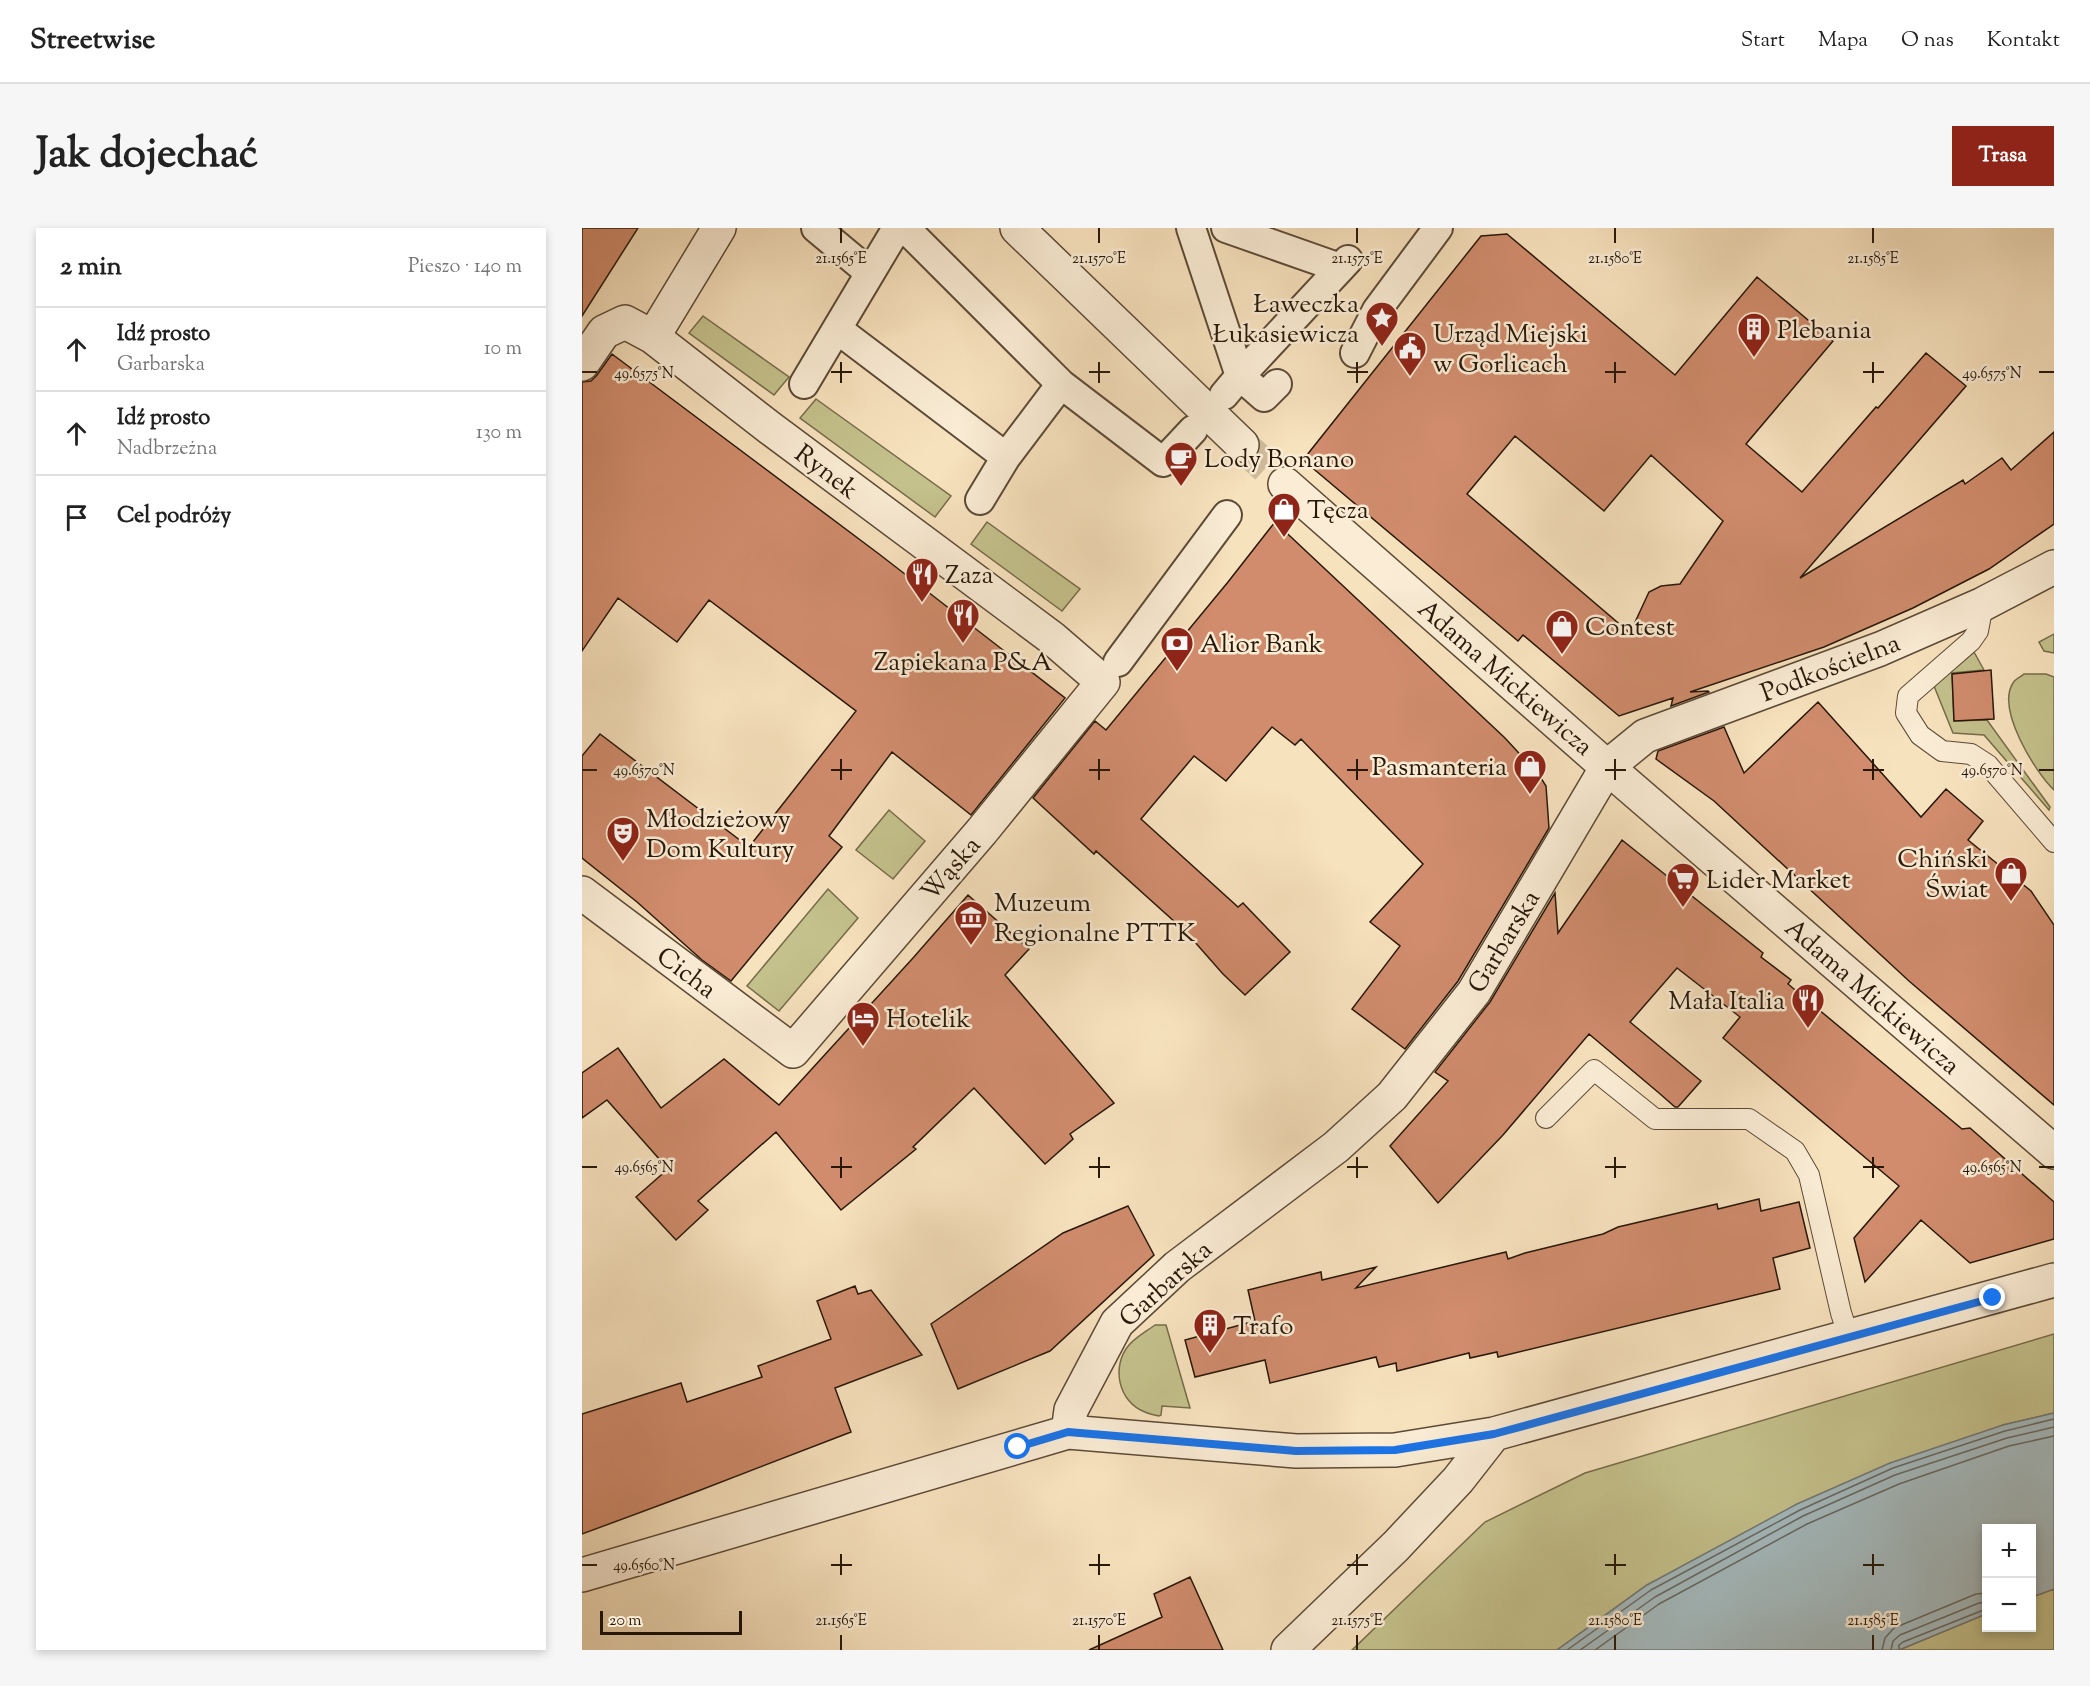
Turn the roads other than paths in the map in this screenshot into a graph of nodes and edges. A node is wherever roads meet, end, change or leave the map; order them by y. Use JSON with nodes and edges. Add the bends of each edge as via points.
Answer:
{"nodes":[{"id":1,"x":719,"y":228,"type":"edge"},
{"id":2,"x":816,"y":228,"type":"edge"},
{"id":3,"x":897,"y":228,"type":"edge"},
{"id":4,"x":905,"y":228,"type":"edge"},
{"id":5,"x":1017,"y":228,"type":"edge"},
{"id":6,"x":1191,"y":228,"type":"edge"},
{"id":7,"x":1226,"y":228,"type":"edge"},
{"id":8,"x":1438,"y":228,"type":"edge"},
{"id":9,"x":870,"y":273,"type":"junction"},
{"id":10,"x":837,"y":329,"type":"junction"},
{"id":11,"x":653,"y":337,"type":"junction"},
{"id":12,"x":1355,"y":353,"type":"dead end"},
{"id":13,"x":582,"y":364,"type":"edge"},
{"id":14,"x":804,"y":384,"type":"dead end"},
{"id":15,"x":1061,"y":384,"type":"junction"},
{"id":16,"x":1277,"y":384,"type":"dead end"},
{"id":17,"x":1232,"y":385,"type":"junction"},
{"id":18,"x":1195,"y":438,"type":"dead end"},
{"id":19,"x":1242,"y":445,"type":"tunnel mouth"},
{"id":20,"x":1006,"y":458,"type":"junction"},
{"id":21,"x":1285,"y":484,"type":"tunnel mouth"},
{"id":22,"x":980,"y":500,"type":"dead end"},
{"id":23,"x":1227,"y":515,"type":"dead end"},
{"id":24,"x":2054,"y":567,"type":"edge"},
{"id":25,"x":1983,"y":604,"type":"junction"},
{"id":26,"x":1111,"y":672,"type":"junction"},
{"id":27,"x":1607,"y":767,"type":"junction"},
{"id":28,"x":2054,"y":842,"type":"edge"},
{"id":29,"x":582,"y":893,"type":"edge"},
{"id":30,"x":793,"y":1051,"type":"joint"},
{"id":31,"x":1546,"y":1118,"type":"dead end"},
{"id":32,"x":2054,"y":1152,"type":"edge"},
{"id":33,"x":2054,"y":1280,"type":"edge"},
{"id":34,"x":1849,"y":1337,"type":"junction"},
{"id":35,"x":1068,"y":1432,"type":"junction"},
{"id":36,"x":1494,"y":1434,"type":"junction"},
{"id":37,"x":582,"y":1575,"type":"edge"},
{"id":38,"x":1288,"y":1650,"type":"edge"}],
"edges":[{"from":1,"to":11,"type":"street"},
{"from":2,"to":9,"type":"street"},
{"from":3,"to":9,"type":"street"},
{"from":4,"to":15,"type":"street"},
{"from":5,"to":19,"type":"street"},
{"from":6,"to":17,"type":"street"},
{"from":7,"to":17,"type":"street","via":[[1344,264]]},
{"from":8,"to":12,"type":"street","via":[[1377,310]]},
{"from":9,"to":10,"type":"street"},
{"from":10,"to":14,"type":"street"},
{"from":10,"to":20,"type":"street"},
{"from":11,"to":13,"type":"street","name":"Rynek","via":[[625,322],[604,332]]},
{"from":11,"to":26,"type":"street","name":"Rynek","via":[[1052,638]]},
{"from":15,"to":18,"type":"street","via":[[1163,462]]},
{"from":15,"to":20,"type":"street"},
{"from":16,"to":17,"type":"street","via":[[1264,397]]},
{"from":20,"to":22,"type":"street"},
{"from":21,"to":27,"type":"street","name":"Adama Mickiewicza"},
{"from":23,"to":26,"type":"street"},
{"from":24,"to":25,"type":"street","name":"Podkościelna"},
{"from":25,"to":27,"type":"street","name":"Podkościelna","via":[[1880,649],[1645,736]]},
{"from":25,"to":28,"type":"lane","via":[[1978,632],[1908,696],[1906,712],[1920,735],[1942,751],[1971,754],[1988,765]]},
{"from":26,"to":30,"type":"street","name":"Wąska","via":[[982,831]]},
{"from":27,"to":32,"type":"street","name":"Adama Mickiewicza"},
{"from":27,"to":35,"type":"street","name":"Garbarska","via":[[1474,992],[1392,1096],[1336,1146],[1177,1267],[1117,1323],[1071,1410]]},
{"from":29,"to":30,"type":"street","name":"Cicha"},
{"from":31,"to":34,"type":"lane","via":[[1594,1070],[1655,1119],[1749,1119],[1795,1151],[1809,1175]]},
{"from":33,"to":34,"type":"street"},
{"from":34,"to":36,"type":"street"},
{"from":35,"to":36,"type":"street","via":[[1296,1451],[1395,1450]]},
{"from":35,"to":37,"type":"street"},
{"from":36,"to":38,"type":"street","via":[[1458,1480],[1396,1546]]}]}
